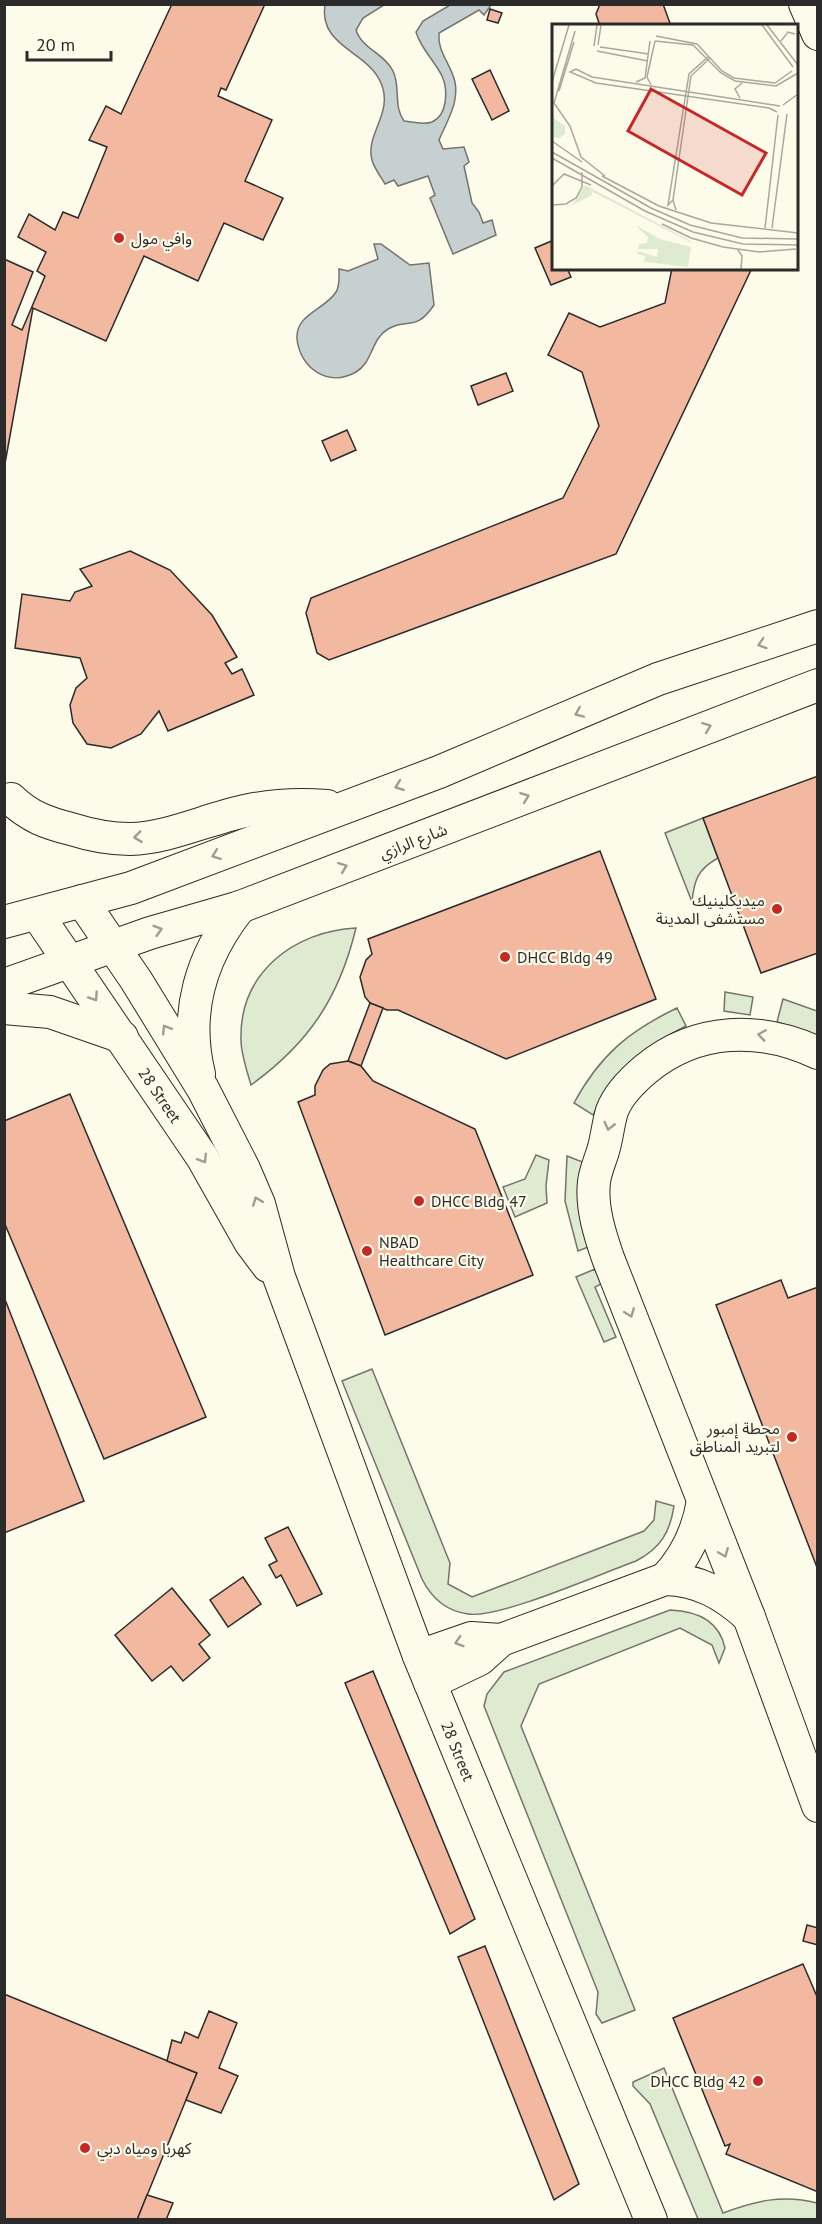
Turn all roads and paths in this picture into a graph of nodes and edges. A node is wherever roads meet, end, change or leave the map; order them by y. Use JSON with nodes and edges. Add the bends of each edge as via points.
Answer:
{"nodes":[{"id":1,"x":805,"y":4,"type":"edge"},
{"id":2,"x":818,"y":34,"type":"edge"},
{"id":3,"x":810,"y":627,"type":"edge"},
{"id":4,"x":818,"y":685,"type":"edge"},
{"id":5,"x":11,"y":800,"type":"dead end"},
{"id":6,"x":339,"y":808,"type":"junction"},
{"id":7,"x":82,"y":901,"type":"junction"},
{"id":8,"x":240,"y":907,"type":"junction"},
{"id":9,"x":37,"y":914,"type":"junction"},
{"id":10,"x":4,"y":922,"type":"edge"},
{"id":11,"x":113,"y":946,"type":"junction"},
{"id":12,"x":69,"y":962,"type":"junction"},
{"id":13,"x":4,"y":986,"type":"edge"},
{"id":14,"x":4,"y":1008,"type":"edge"},
{"id":15,"x":122,"y":1038,"type":"junction"},
{"id":16,"x":818,"y":1053,"type":"edge"},
{"id":17,"x":203,"y":1089,"type":"junction"},
{"id":18,"x":279,"y":1277,"type":"junction"},
{"id":19,"x":703,"y":1501,"type":"junction"},
{"id":20,"x":665,"y":1579,"type":"junction"},
{"id":21,"x":749,"y":1617,"type":"junction"},
{"id":22,"x":425,"y":1670,"type":"junction"},
{"id":23,"x":818,"y":1806,"type":"edge"},
{"id":24,"x":651,"y":2220,"type":"edge"}],
"edges":[{"from":1,"to":2,"type":"street"},
{"from":3,"to":6,"type":"street","one_way":true,"via":[[658,680],[439,772]]},
{"from":8,"to":4,"type":"street","name":"شارع الرازي","one_way":true},
{"from":6,"to":5,"type":"street","one_way":true,"via":[[289,806],[245,811],[131,839],[110,838],[41,821]]},
{"from":6,"to":7,"type":"street","one_way":true,"via":[[131,888]]},
{"from":7,"to":9,"type":"street"},
{"from":7,"to":11,"type":"street","name":"28 Street"},
{"from":11,"to":8,"type":"street","name":"شارع الرازي","one_way":true},
{"from":8,"to":17,"type":"street","via":[[213,945],[196,996],[195,1059]]},
{"from":9,"to":10,"type":"street"},
{"from":9,"to":12,"type":"street","name":"28 Street"},
{"from":11,"to":12,"type":"street","name":"شارع الرازي"},
{"from":17,"to":11,"type":"street","name":"28 Street","one_way":true},
{"from":12,"to":13,"type":"street","name":"شارع الرازي"},
{"from":12,"to":15,"type":"street","name":"28 Street","one_way":true},
{"from":14,"to":15,"type":"street","via":[[50,1011]]},
{"from":15,"to":18,"type":"street","name":"28 Street","one_way":true,"via":[[202,1156],[250,1242]]},
{"from":16,"to":19,"type":"street","one_way":true,"via":[[791,1041],[758,1034],[728,1034],[683,1046],[657,1060],[634,1079],[613,1110],[594,1182],[596,1219],[604,1248]]},
{"from":18,"to":17,"type":"street","name":"28 Street","one_way":true,"via":[[259,1204]]},
{"from":18,"to":22,"type":"street","name":"28 Street"},
{"from":19,"to":20,"type":"street","via":[[695,1535]]},
{"from":19,"to":21,"type":"street","one_way":true},
{"from":20,"to":21,"type":"street","via":[[691,1581],[715,1590]]},
{"from":20,"to":22,"type":"street","via":[[501,1640],[471,1638]]},
{"from":21,"to":23,"type":"street"},
{"from":22,"to":24,"type":"street","name":"28 Street"}]}
